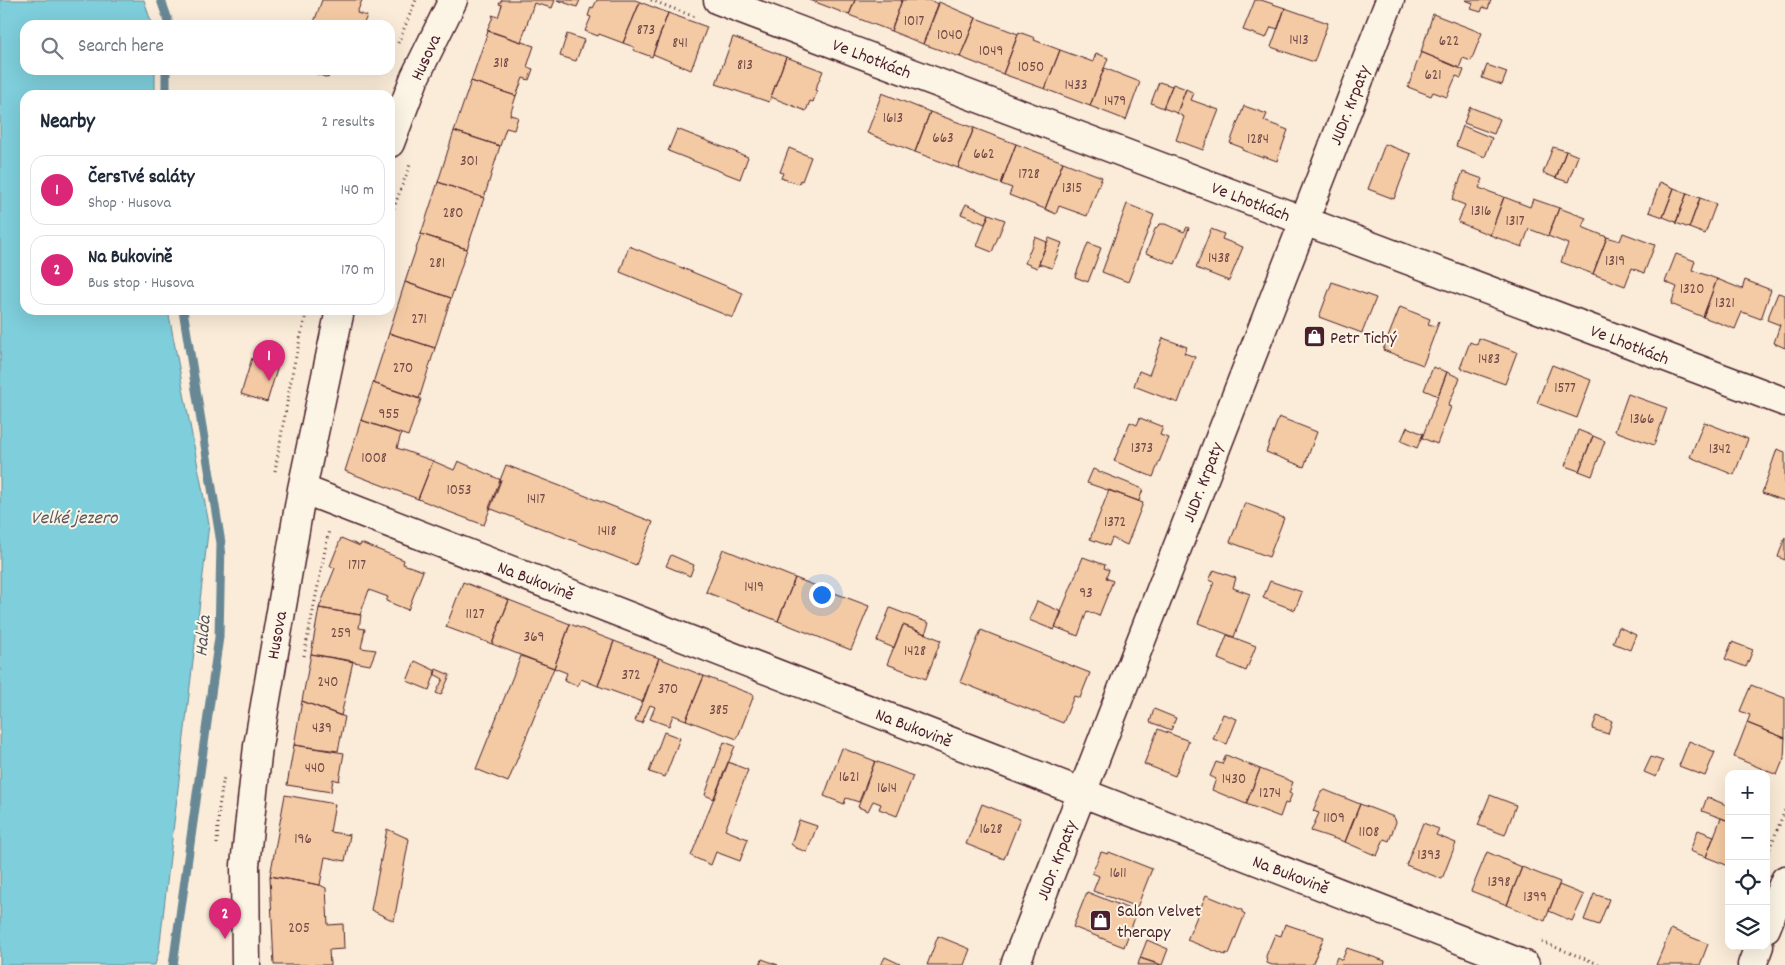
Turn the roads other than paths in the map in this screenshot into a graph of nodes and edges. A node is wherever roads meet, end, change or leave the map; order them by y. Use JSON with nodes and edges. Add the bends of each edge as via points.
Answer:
{"nodes":[{"id":1,"x":453,"y":0,"type":"edge"},
{"id":2,"x":718,"y":0,"type":"edge"},
{"id":3,"x":1390,"y":0,"type":"edge"},
{"id":4,"x":395,"y":130,"type":"edge"},
{"id":5,"x":1304,"y":221,"type":"junction"},
{"id":6,"x":339,"y":315,"type":"edge"},
{"id":7,"x":1785,"y":402,"type":"edge"},
{"id":8,"x":302,"y":489,"type":"junction"},
{"id":9,"x":1082,"y":793,"type":"junction"},
{"id":10,"x":1785,"y":880,"type":"edge"},
{"id":11,"x":1770,"y":918,"type":"edge"},
{"id":12,"x":1758,"y":950,"type":"edge"},
{"id":13,"x":246,"y":965,"type":"edge"},
{"id":14,"x":1015,"y":965,"type":"edge"},
{"id":15,"x":1525,"y":965,"type":"edge"},
{"id":16,"x":1752,"y":965,"type":"edge"}],
"edges":[{"from":1,"to":4,"type":"street","name":"Husova"},
{"from":2,"to":5,"type":"street","name":"Ve Lhotkách"},
{"from":3,"to":5,"type":"street","name":"JUDr. Krpaty"},
{"from":5,"to":7,"type":"street","name":"Ve Lhotkách"},
{"from":5,"to":9,"type":"street","name":"JUDr. Krpaty"},
{"from":6,"to":8,"type":"street","name":"Husova"},
{"from":8,"to":9,"type":"street","name":"Na Bukovině"},
{"from":8,"to":13,"type":"street","name":"Husova","via":[[258,746],[246,865]]},
{"from":9,"to":14,"type":"street","name":"JUDr. Krpaty"},
{"from":9,"to":15,"type":"street","name":"Na Bukovině"},
{"from":10,"to":11,"type":"street"},
{"from":12,"to":16,"type":"street"}]}
